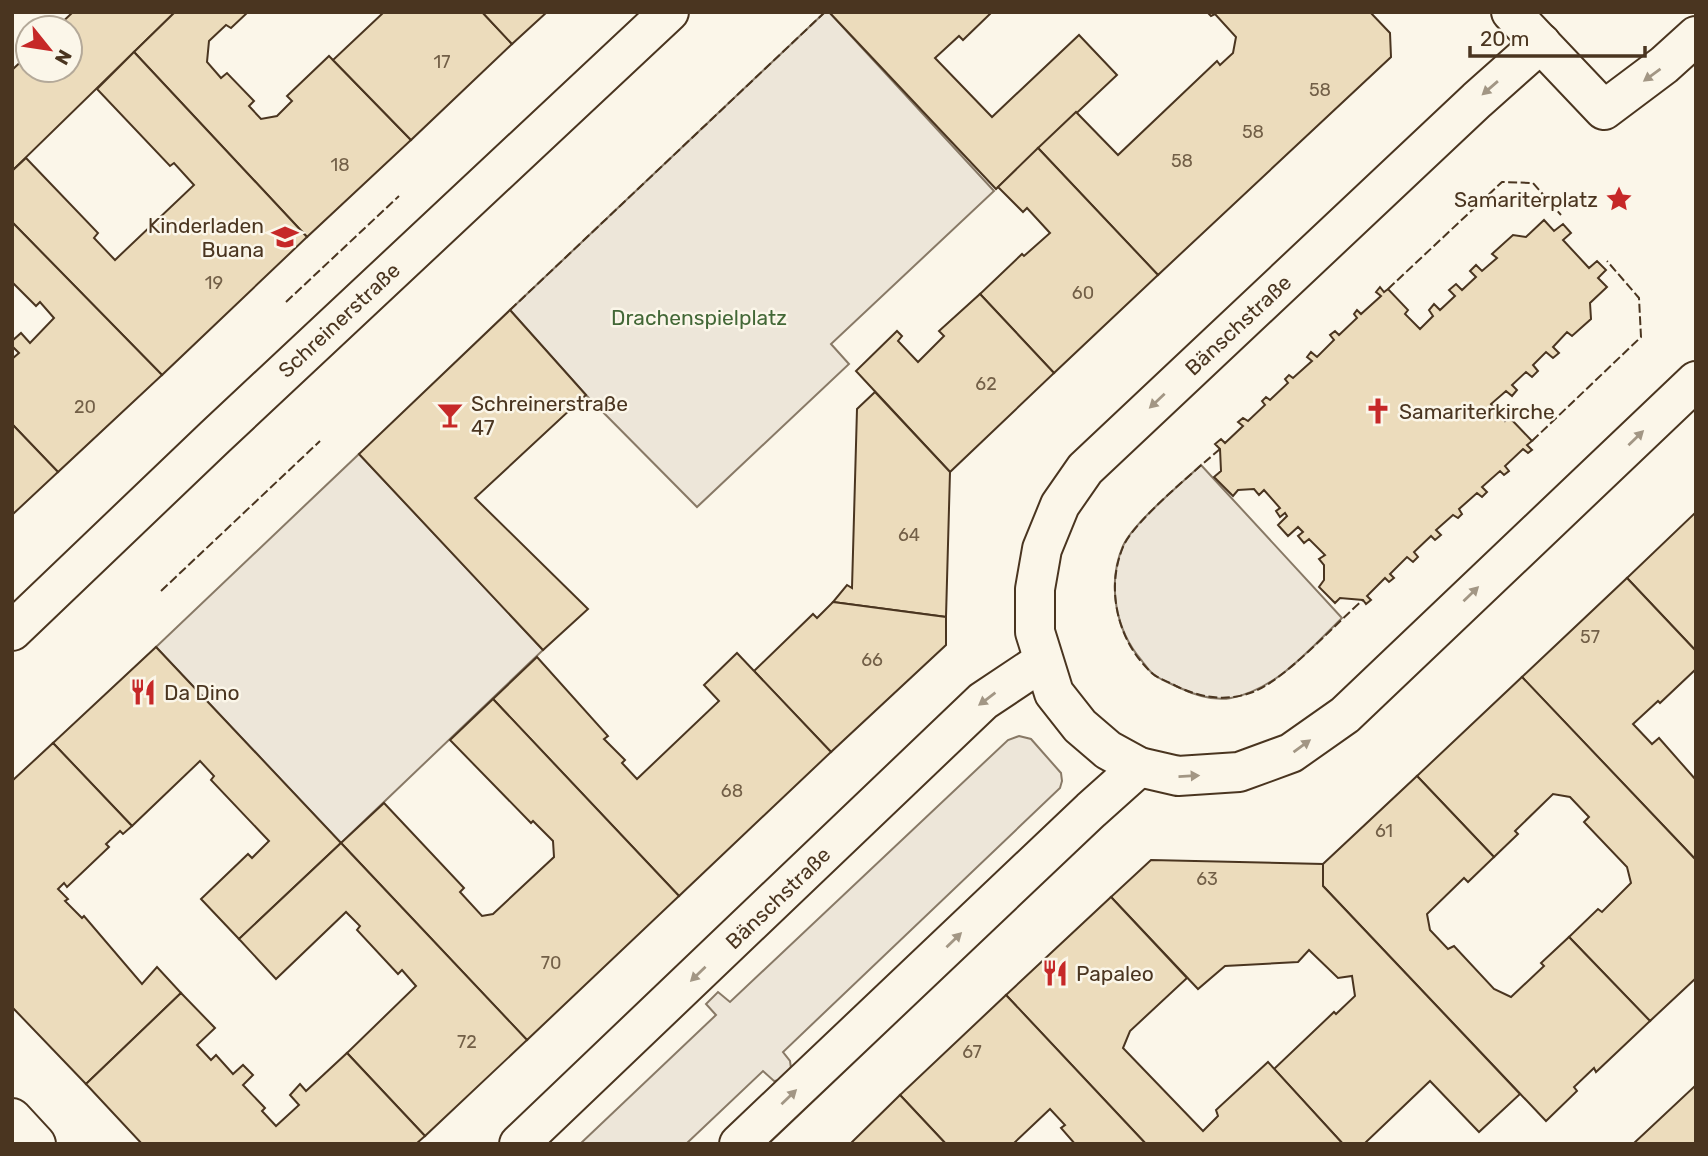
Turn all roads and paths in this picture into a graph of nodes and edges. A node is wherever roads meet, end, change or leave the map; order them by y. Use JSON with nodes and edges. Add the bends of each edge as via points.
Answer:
{"nodes":[{"id":1,"x":669,"y":12,"type":"edge"},
{"id":2,"x":1511,"y":12,"type":"edge"},
{"id":3,"x":1696,"y":36,"type":"edge"},
{"id":4,"x":1541,"y":43,"type":"junction"},
{"id":5,"x":1696,"y":381,"type":"edge"},
{"id":6,"x":12,"y":631,"type":"edge"},
{"id":7,"x":1043,"y":661,"type":"junction"},
{"id":8,"x":1139,"y":767,"type":"junction"},
{"id":9,"x":12,"y":1118,"type":"edge"},
{"id":10,"x":36,"y":1144,"type":"edge"},
{"id":11,"x":519,"y":1144,"type":"edge"},
{"id":12,"x":739,"y":1144,"type":"edge"}],
"edges":[{"from":1,"to":6,"type":"street","name":"Schreinerstraße"},
{"from":2,"to":4,"type":"street"},
{"from":3,"to":4,"type":"street","one_way":true,"via":[[1604,110]]},
{"from":4,"to":7,"type":"street","name":"Bänschstraße","one_way":true,"via":[[1085,469],[1060,505],[1042,549],[1035,589],[1035,632]]},
{"from":8,"to":5,"type":"street","name":"Bänschstraße","one_way":true,"via":[[1178,776],[1239,772],[1291,753],[1345,715]]},
{"from":7,"to":8,"type":"street","name":"Bänschstraße","via":[[1054,693],[1080,726],[1108,750]]},
{"from":7,"to":11,"type":"street","name":"Bänschstraße","one_way":true,"via":[[983,701]]},
{"from":12,"to":8,"type":"street","one_way":true},
{"from":9,"to":10,"type":"street"}]}
